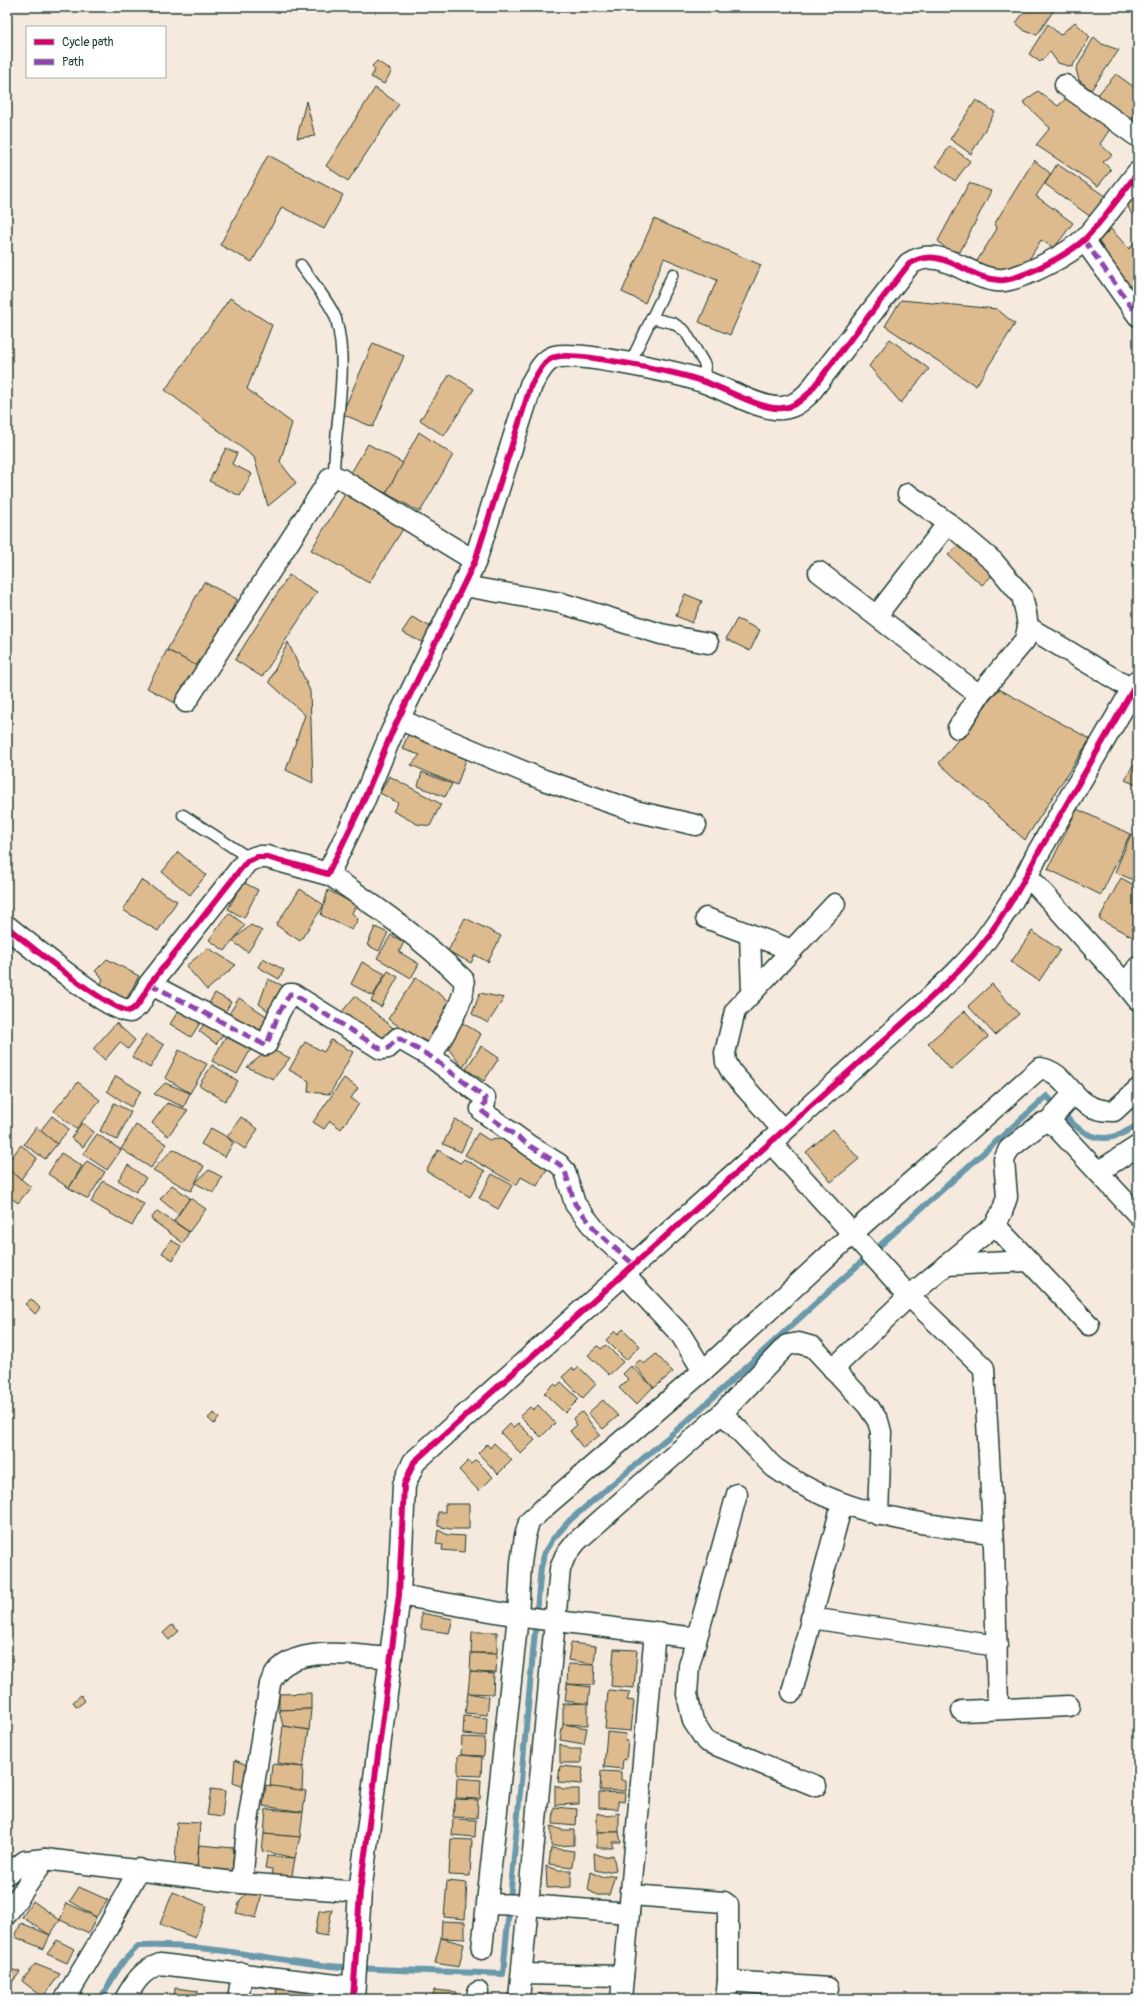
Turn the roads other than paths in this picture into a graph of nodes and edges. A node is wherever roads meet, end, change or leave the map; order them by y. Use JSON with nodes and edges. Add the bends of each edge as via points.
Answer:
{"nodes":[{"id":1,"x":1066,"y":85,"type":"dead end"},
{"id":2,"x":1138,"y":137,"type":"edge"},
{"id":3,"x":1138,"y":173,"type":"edge"},
{"id":4,"x":1084,"y":240,"type":"junction"},
{"id":5,"x":301,"y":266,"type":"dead end"},
{"id":6,"x":673,"y":274,"type":"dead end"},
{"id":7,"x":1138,"y":316,"type":"edge"},
{"id":8,"x":651,"y":318,"type":"junction"},
{"id":9,"x":629,"y":365,"type":"junction"},
{"id":10,"x":704,"y":382,"type":"junction"},
{"id":11,"x":334,"y":476,"type":"junction"},
{"id":12,"x":908,"y":494,"type":"dead end"},
{"id":13,"x":948,"y":523,"type":"junction"},
{"id":14,"x":475,"y":560,"type":"junction"},
{"id":15,"x":819,"y":572,"type":"dead end"},
{"id":16,"x":464,"y":586,"type":"junction"},
{"id":17,"x":877,"y":615,"type":"junction"},
{"id":18,"x":1028,"y":627,"type":"junction"},
{"id":19,"x":708,"y":643,"type":"dead end"},
{"id":20,"x":1135,"y":685,"type":"edge"},
{"id":21,"x":979,"y":694,"type":"junction"},
{"id":22,"x":186,"y":702,"type":"dead end"},
{"id":23,"x":398,"y":719,"type":"junction"},
{"id":24,"x":958,"y":728,"type":"dead end"},
{"id":25,"x":183,"y":815,"type":"dead end"},
{"id":26,"x":696,"y":825,"type":"dead end"},
{"id":27,"x":250,"y":860,"type":"junction"},
{"id":28,"x":328,"y":874,"type":"junction"},
{"id":29,"x":1027,"y":875,"type":"junction"},
{"id":30,"x":835,"y":904,"type":"dead end"},
{"id":31,"x":706,"y":918,"type":"dead end"},
{"id":32,"x":7,"y":927,"type":"edge"},
{"id":33,"x":750,"y":934,"type":"junction"},
{"id":34,"x":792,"y":950,"type":"junction"},
{"id":35,"x":1138,"y":967,"type":"edge"},
{"id":36,"x":1121,"y":979,"type":"junction"},
{"id":37,"x":150,"y":984,"type":"junction"},
{"id":38,"x":752,"y":992,"type":"junction"},
{"id":39,"x":1138,"y":1000,"type":"edge"},
{"id":40,"x":431,"y":1057,"type":"junction"},
{"id":41,"x":1138,"y":1089,"type":"edge"},
{"id":42,"x":1072,"y":1096,"type":"junction"},
{"id":43,"x":1050,"y":1119,"type":"junction"},
{"id":44,"x":776,"y":1136,"type":"junction"},
{"id":45,"x":1138,"y":1146,"type":"edge"},
{"id":46,"x":1098,"y":1172,"type":"junction"},
{"id":47,"x":1138,"y":1215,"type":"edge"},
{"id":48,"x":995,"y":1225,"type":"junction"},
{"id":49,"x":857,"y":1239,"type":"junction"},
{"id":50,"x":1028,"y":1261,"type":"junction"},
{"id":51,"x":946,"y":1265,"type":"junction"},
{"id":52,"x":628,"y":1269,"type":"junction"},
{"id":53,"x":909,"y":1296,"type":"junction"},
{"id":54,"x":1089,"y":1325,"type":"dead end"},
{"id":55,"x":833,"y":1369,"type":"junction"},
{"id":56,"x":703,"y":1371,"type":"junction"},
{"id":57,"x":722,"y":1413,"type":"junction"},
{"id":58,"x":737,"y":1494,"type":"dead end"},
{"id":59,"x":842,"y":1504,"type":"junction"},
{"id":60,"x":878,"y":1515,"type":"junction"},
{"id":61,"x":993,"y":1533,"type":"junction"},
{"id":62,"x":399,"y":1595,"type":"junction"},
{"id":63,"x":521,"y":1617,"type":"junction"},
{"id":64,"x":811,"y":1618,"type":"junction"},
{"id":65,"x":550,"y":1621,"type":"junction"},
{"id":66,"x":655,"y":1632,"type":"junction"},
{"id":67,"x":696,"y":1638,"type":"junction"},
{"id":68,"x":997,"y":1646,"type":"junction"},
{"id":69,"x":391,"y":1658,"type":"junction"},
{"id":70,"x":792,"y":1692,"type":"dead end"},
{"id":71,"x":1069,"y":1706,"type":"dead end"},
{"id":72,"x":998,"y":1708,"type":"junction"},
{"id":73,"x":962,"y":1711,"type":"dead end"},
{"id":74,"x":816,"y":1786,"type":"dead end"},
{"id":75,"x":45,"y":1860,"type":"junction"},
{"id":76,"x":139,"y":1869,"type":"junction"},
{"id":77,"x":7,"y":1874,"type":"edge"},
{"id":78,"x":242,"y":1883,"type":"junction"},
{"id":79,"x":360,"y":1892,"type":"junction"},
{"id":80,"x":508,"y":1904,"type":"junction"},
{"id":81,"x":630,"y":1904,"type":"junction"},
{"id":82,"x":7,"y":1914,"type":"edge"},
{"id":83,"x":482,"y":1949,"type":"dead end"},
{"id":84,"x":242,"y":1973,"type":"junction"},
{"id":85,"x":522,"y":1974,"type":"junction"},
{"id":86,"x":623,"y":1976,"type":"junction"},
{"id":87,"x":354,"y":1987,"type":"edge"},
{"id":88,"x":828,"y":1988,"type":"dead end"},
{"id":89,"x":727,"y":1990,"type":"edge"},
{"id":90,"x":65,"y":1999,"type":"edge"},
{"id":91,"x":126,"y":1999,"type":"edge"},
{"id":92,"x":238,"y":1999,"type":"edge"},
{"id":93,"x":519,"y":1999,"type":"edge"},
{"id":94,"x":620,"y":1999,"type":"edge"}],
"edges":[{"from":1,"to":2,"type":"street"},
{"from":3,"to":4,"type":"street"},
{"from":4,"to":7,"type":"street"},
{"from":4,"to":10,"type":"street","via":[[1047,265],[1003,280],[983,276],[934,257],[916,260],[910,264],[808,394],[796,405],[782,409],[768,407]]},
{"from":5,"to":11,"type":"lane","via":[[336,318],[341,352]]},
{"from":6,"to":8,"type":"lane"},
{"from":8,"to":9,"type":"lane"},
{"from":8,"to":10,"type":"lane","via":[[673,323],[685,332],[705,365]]},
{"from":9,"to":10,"type":"street"},
{"from":9,"to":14,"type":"street","via":[[575,356],[554,357],[544,365],[532,384]]},
{"from":11,"to":14,"type":"street"},
{"from":11,"to":22,"type":"street","via":[[327,483]]},
{"from":12,"to":13,"type":"street"},
{"from":13,"to":17,"type":"street"},
{"from":13,"to":18,"type":"street","via":[[994,562],[1022,596]]},
{"from":14,"to":16,"type":"street"},
{"from":15,"to":17,"type":"street"},
{"from":16,"to":19,"type":"street","via":[[561,603],[660,634]]},
{"from":16,"to":23,"type":"street"},
{"from":17,"to":21,"type":"street"},
{"from":18,"to":20,"type":"street"},
{"from":18,"to":21,"type":"street","via":[[1018,649]]},
{"from":20,"to":29,"type":"street"},
{"from":21,"to":24,"type":"street"},
{"from":23,"to":26,"type":"street","via":[[544,780],[635,811]]},
{"from":23,"to":28,"type":"street","via":[[362,804]]},
{"from":25,"to":27,"type":"lane"},
{"from":27,"to":28,"type":"street","via":[[267,857]]},
{"from":27,"to":37,"type":"street"},
{"from":28,"to":40,"type":"street","via":[[382,910],[463,979],[464,989],[457,1007]]},
{"from":29,"to":36,"type":"street"},
{"from":29,"to":44,"type":"street","via":[[986,939],[965,964],[921,1008]]},
{"from":30,"to":34,"type":"street"},
{"from":31,"to":33,"type":"street"},
{"from":32,"to":37,"type":"street","via":[[95,994],[125,1011],[130,1011],[138,1005]]},
{"from":33,"to":34,"type":"street"},
{"from":33,"to":38,"type":"street"},
{"from":34,"to":38,"type":"street"},
{"from":35,"to":36,"type":"street","via":[[1130,978]]},
{"from":36,"to":39,"type":"street"},
{"from":37,"to":40,"type":"street","via":[[265,1045],[285,1000],[293,994],[381,1049],[386,1049],[398,1038]]},
{"from":38,"to":44,"type":"street","via":[[735,1011],[725,1053],[726,1062]]},
{"from":40,"to":52,"type":"street","via":[[485,1098],[481,1109],[483,1112],[559,1164],[565,1171],[575,1204]]},
{"from":41,"to":42,"type":"street","via":[[1114,1111],[1087,1107]]},
{"from":42,"to":43,"type":"street"},
{"from":42,"to":49,"type":"street","via":[[1055,1074],[1048,1069],[1040,1068]]},
{"from":43,"to":46,"type":"street"},
{"from":43,"to":48,"type":"street","via":[[1009,1149],[1004,1160],[1007,1198]]},
{"from":44,"to":49,"type":"street"},
{"from":44,"to":52,"type":"street"},
{"from":45,"to":46,"type":"street"},
{"from":46,"to":47,"type":"street"},
{"from":48,"to":50,"type":"street"},
{"from":48,"to":51,"type":"street"},
{"from":49,"to":53,"type":"street"},
{"from":49,"to":56,"type":"street"},
{"from":50,"to":51,"type":"street"},
{"from":50,"to":54,"type":"street"},
{"from":51,"to":53,"type":"street"},
{"from":52,"to":56,"type":"street","via":[[681,1335]]},
{"from":52,"to":62,"type":"street","via":[[414,1462],[404,1485]]},
{"from":53,"to":55,"type":"street"},
{"from":53,"to":61,"type":"street","via":[[984,1368]]},
{"from":55,"to":57,"type":"street","via":[[813,1347],[799,1343],[787,1346]]},
{"from":55,"to":60,"type":"street","via":[[868,1406],[878,1421]]},
{"from":56,"to":63,"type":"street","via":[[529,1522],[521,1563]]},
{"from":57,"to":59,"type":"street","via":[[774,1467],[807,1488]]},
{"from":57,"to":65,"type":"street","via":[[569,1550],[560,1569]]},
{"from":58,"to":67,"type":"street"},
{"from":59,"to":60,"type":"street"},
{"from":59,"to":64,"type":"street"},
{"from":60,"to":61,"type":"street","via":[[932,1526]]},
{"from":61,"to":68,"type":"street"},
{"from":62,"to":63,"type":"street"},
{"from":62,"to":69,"type":"street"},
{"from":63,"to":65,"type":"street"},
{"from":63,"to":80,"type":"street"},
{"from":64,"to":68,"type":"street"},
{"from":64,"to":70,"type":"street"},
{"from":65,"to":66,"type":"street"},
{"from":65,"to":80,"type":"street"},
{"from":66,"to":67,"type":"street"},
{"from":66,"to":81,"type":"street"},
{"from":67,"to":74,"type":"street","via":[[689,1666],[688,1694],[693,1721],[706,1741]]},
{"from":68,"to":72,"type":"street"},
{"from":69,"to":78,"type":"street","via":[[321,1654],[300,1656],[286,1662],[273,1675],[247,1828]]},
{"from":69,"to":79,"type":"street"},
{"from":71,"to":72,"type":"street"},
{"from":72,"to":73,"type":"street"},
{"from":75,"to":76,"type":"street"},
{"from":75,"to":77,"type":"street","via":[[26,1861]]},
{"from":75,"to":82,"type":"street"},
{"from":76,"to":78,"type":"street"},
{"from":76,"to":90,"type":"street"},
{"from":78,"to":79,"type":"street"},
{"from":79,"to":87,"type":"street"},
{"from":80,"to":81,"type":"street"},
{"from":80,"to":83,"type":"street"},
{"from":80,"to":85,"type":"street"},
{"from":81,"to":86,"type":"street"},
{"from":81,"to":89,"type":"street","via":[[724,1902],[728,1905]]},
{"from":84,"to":87,"type":"street"},
{"from":84,"to":91,"type":"street","via":[[160,1964],[144,1971],[137,1978]]},
{"from":84,"to":92,"type":"street"},
{"from":85,"to":86,"type":"street"},
{"from":85,"to":93,"type":"street"},
{"from":86,"to":94,"type":"street"},
{"from":88,"to":89,"type":"street"}]}
